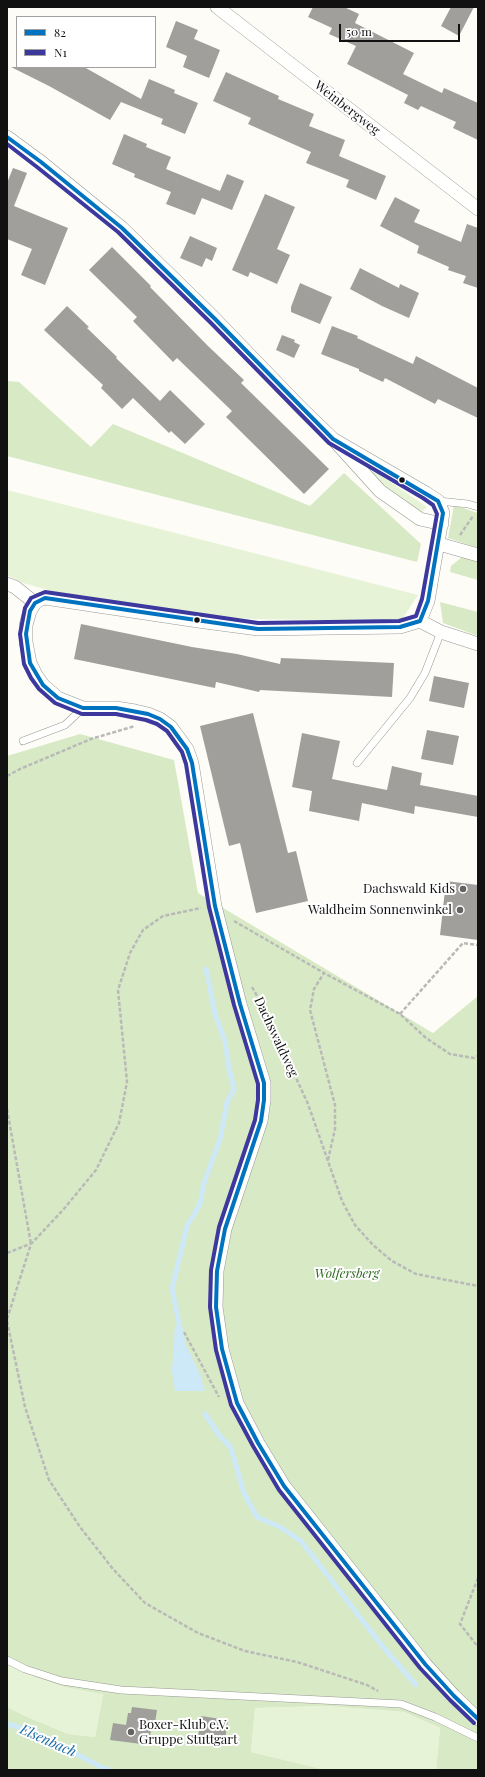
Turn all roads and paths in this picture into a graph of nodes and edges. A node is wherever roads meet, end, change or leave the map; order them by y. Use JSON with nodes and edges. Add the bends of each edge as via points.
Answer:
{"nodes":[{"id":1,"x":217,"y":7,"type":"edge"},
{"id":2,"x":7,"y":137,"type":"edge"},
{"id":3,"x":478,"y":209,"type":"edge"},
{"id":4,"x":333,"y":439,"type":"junction"},
{"id":5,"x":438,"y":501,"type":"junction"},
{"id":6,"x":478,"y":507,"type":"edge"},
{"id":7,"x":442,"y":524,"type":"junction"},
{"id":8,"x":464,"y":528,"type":"dead end"},
{"id":9,"x":460,"y":536,"type":"dead end"},
{"id":10,"x":439,"y":544,"type":"junction"},
{"id":11,"x":478,"y":555,"type":"edge"},
{"id":12,"x":7,"y":584,"type":"edge"},
{"id":13,"x":35,"y":603,"type":"junction"},
{"id":14,"x":420,"y":621,"type":"junction"},
{"id":15,"x":441,"y":632,"type":"junction"},
{"id":16,"x":478,"y":644,"type":"edge"},
{"id":17,"x":84,"y":708,"type":"junction"},
{"id":18,"x":137,"y":726,"type":"dead end"},
{"id":19,"x":23,"y":741,"type":"dead end"},
{"id":20,"x":357,"y":763,"type":"dead end"},
{"id":21,"x":7,"y":776,"type":"edge"},
{"id":22,"x":216,"y":906,"type":"junction"},
{"id":23,"x":478,"y":945,"type":"edge"},
{"id":24,"x":233,"y":972,"type":"junction"},
{"id":25,"x":324,"y":973,"type":"junction"},
{"id":26,"x":400,"y":1014,"type":"junction"},
{"id":27,"x":478,"y":1056,"type":"edge"},
{"id":28,"x":7,"y":1110,"type":"edge"},
{"id":29,"x":328,"y":1160,"type":"junction"},
{"id":30,"x":31,"y":1244,"type":"junction"},
{"id":31,"x":7,"y":1254,"type":"edge"},
{"id":32,"x":478,"y":1286,"type":"edge"},
{"id":33,"x":7,"y":1320,"type":"edge"},
{"id":34,"x":184,"y":1332,"type":"dead end"},
{"id":35,"x":221,"y":1401,"type":"dead end"},
{"id":36,"x":478,"y":1578,"type":"edge"},
{"id":37,"x":478,"y":1647,"type":"edge"},
{"id":38,"x":7,"y":1660,"type":"edge"},
{"id":39,"x":381,"y":1692,"type":"dead end"},
{"id":40,"x":478,"y":1719,"type":"edge"},
{"id":41,"x":478,"y":1738,"type":"edge"}],
"edges":[{"from":1,"to":3,"type":"street","name":"Weinbergweg"},
{"from":2,"to":4,"type":"street","via":[[122,228]]},
{"from":4,"to":5,"type":"street"},
{"from":4,"to":7,"type":"street","via":[[380,491],[420,519]]},
{"from":5,"to":6,"type":"lane"},
{"from":5,"to":7,"type":"street","via":[[443,512]]},
{"from":7,"to":10,"type":"street"},
{"from":8,"to":9,"type":"path"},
{"from":10,"to":11,"type":"street"},
{"from":10,"to":14,"type":"street","via":[[428,601]]},
{"from":12,"to":13,"type":"street","via":[[15,587]]},
{"from":13,"to":14,"type":"street","via":[[45,598],[258,629],[400,628]]},
{"from":13,"to":17,"type":"street","via":[[26,625],[30,663],[43,685],[58,698]]},
{"from":14,"to":15,"type":"street"},
{"from":15,"to":16,"type":"street"},
{"from":15,"to":20,"type":"lane","via":[[425,673],[410,698]]},
{"from":17,"to":19,"type":"lane","via":[[65,725]]},
{"from":17,"to":22,"type":"street","via":[[116,708],[148,714],[160,719],[180,737],[192,763]]},
{"from":18,"to":21,"type":"path","via":[[91,739]]},
{"from":22,"to":24,"type":"street"},
{"from":22,"to":25,"type":"path","via":[[230,920]]},
{"from":22,"to":30,"type":"path","via":[[163,916],[144,930],[130,953],[118,990],[127,1082],[119,1123],[96,1170]]},
{"from":23,"to":26,"type":"path","via":[[463,943]]},
{"from":24,"to":29,"type":"path","name":"Dachswaldweg","via":[[251,986],[258,996],[308,1104]]},
{"from":24,"to":40,"type":"street","via":[[264,1083],[261,1121],[225,1229],[217,1271],[216,1307],[222,1349],[237,1403],[284,1486],[425,1664]]},
{"from":25,"to":26,"type":"path"},
{"from":25,"to":29,"type":"path","via":[[314,989],[310,1010],[335,1105],[335,1129]]},
{"from":26,"to":27,"type":"path","via":[[426,1038],[450,1054],[474,1058]]},
{"from":28,"to":30,"type":"path"},
{"from":29,"to":32,"type":"path","name":"Dachswaldweg","via":[[342,1201],[355,1225],[392,1261],[416,1274]]},
{"from":30,"to":31,"type":"path"},
{"from":30,"to":33,"type":"path"},
{"from":33,"to":39,"type":"path","via":[[25,1408],[49,1480],[80,1527],[113,1569],[145,1603],[198,1633],[245,1651],[297,1662]]},
{"from":34,"to":35,"type":"path"},
{"from":36,"to":37,"type":"path","via":[[460,1624]]},
{"from":38,"to":41,"type":"lane","via":[[62,1681],[121,1690],[401,1704]]}]}
